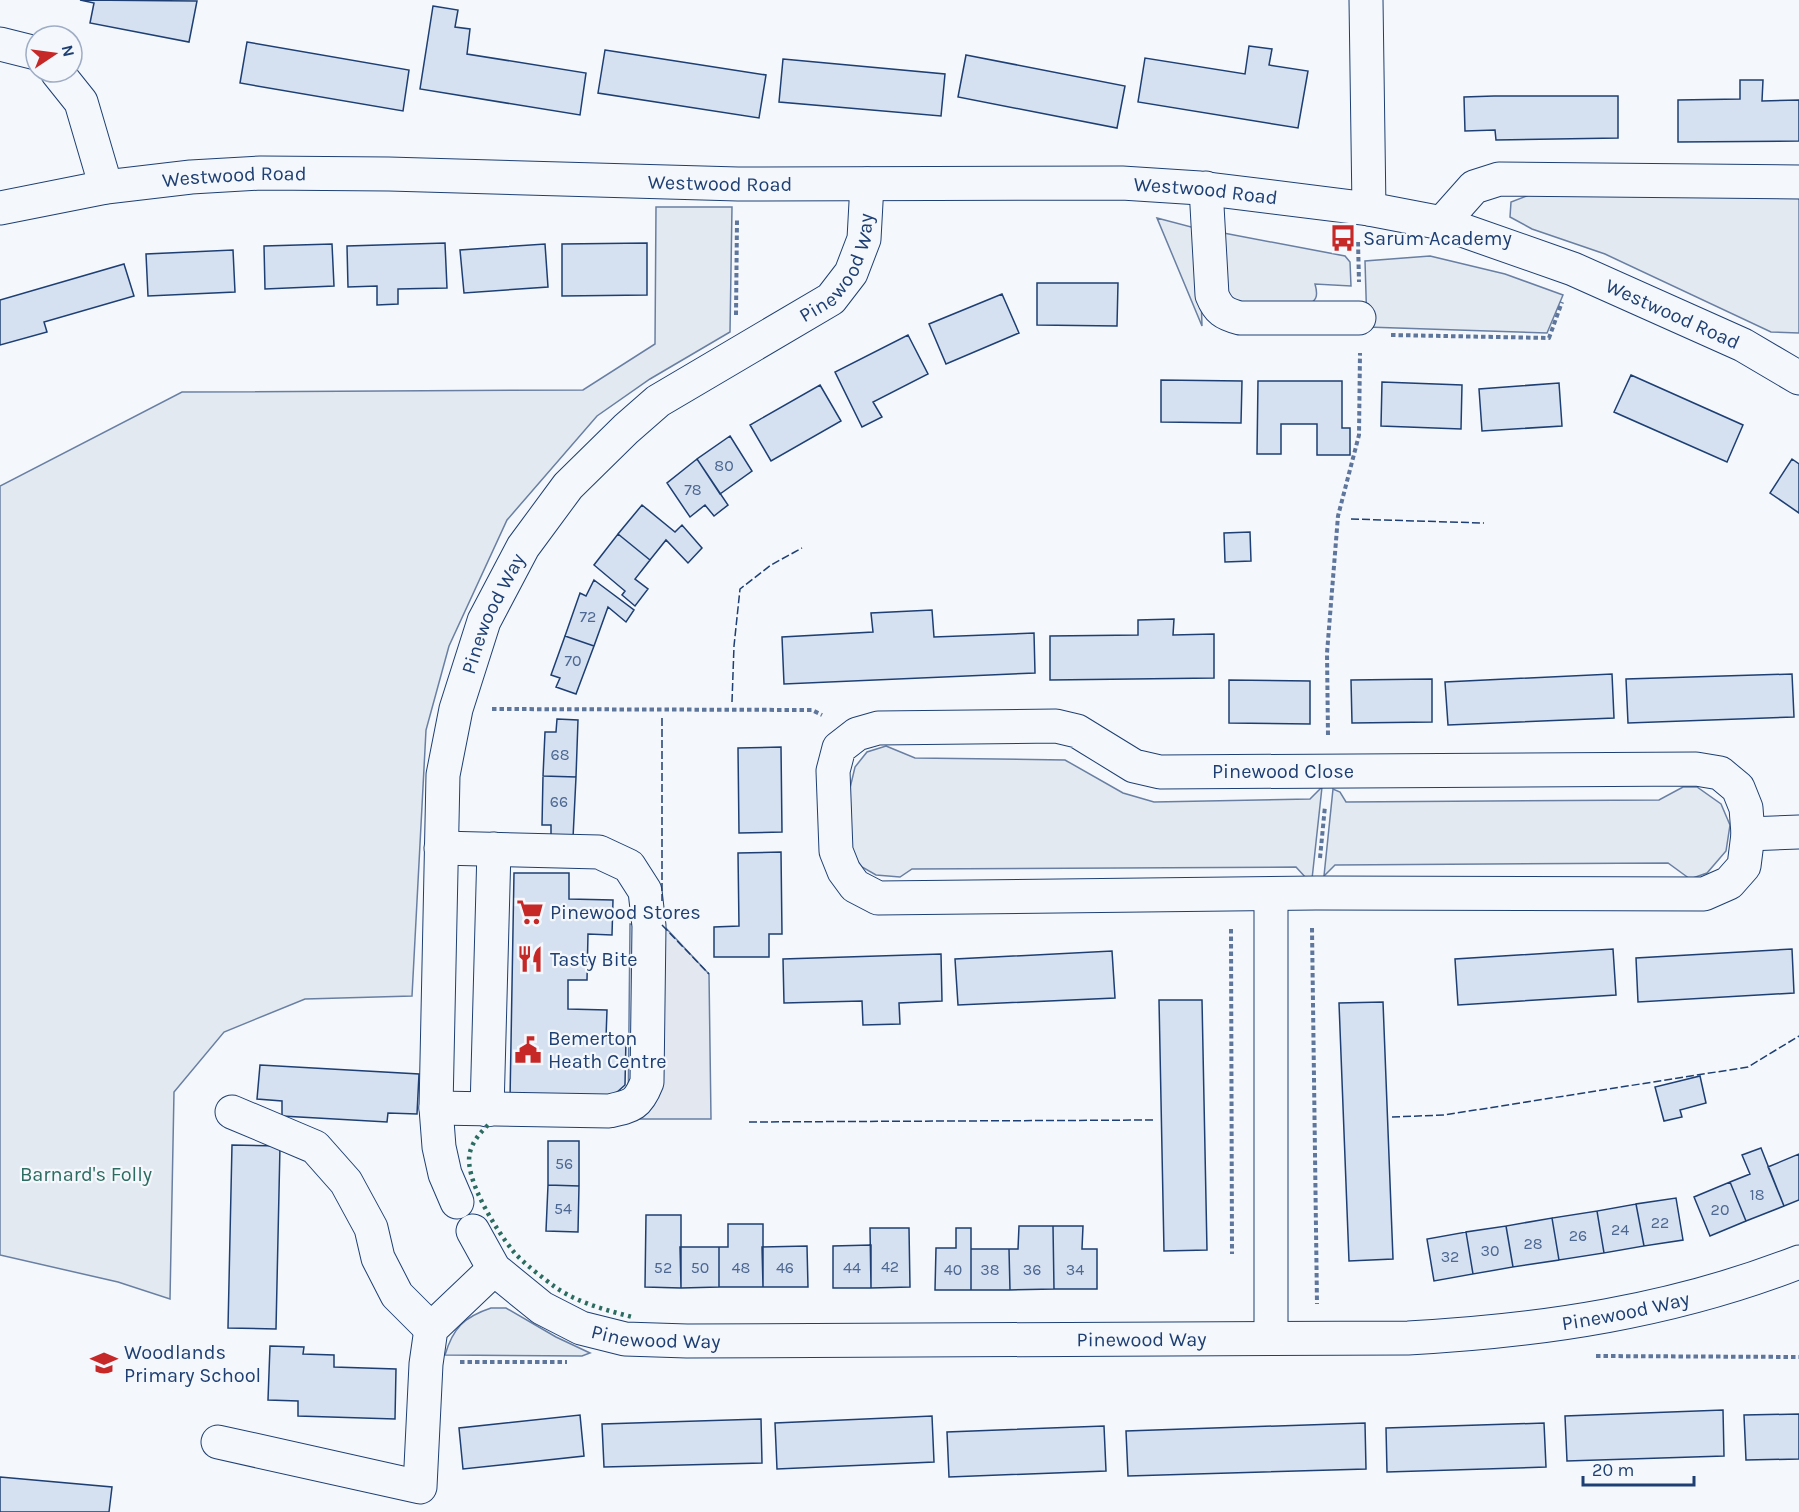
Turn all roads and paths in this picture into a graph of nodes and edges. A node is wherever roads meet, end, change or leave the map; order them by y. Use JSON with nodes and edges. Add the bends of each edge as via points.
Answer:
{"nodes":[{"id":1,"x":1366,"y":0,"type":"edge"},
{"id":2,"x":0,"y":44,"type":"edge"},
{"id":3,"x":24,"y":50,"type":"edge"},
{"id":4,"x":67,"y":84,"type":"edge"},
{"id":5,"x":1799,"y":182,"type":"edge"},
{"id":6,"x":738,"y":184,"type":"junction"},
{"id":7,"x":867,"y":184,"type":"junction"},
{"id":8,"x":106,"y":187,"type":"junction"},
{"id":9,"x":1206,"y":188,"type":"junction"},
{"id":10,"x":0,"y":208,"type":"edge"},
{"id":11,"x":1363,"y":209,"type":"junction"},
{"id":12,"x":1442,"y":223,"type":"junction"},
{"id":13,"x":1573,"y":269,"type":"junction"},
{"id":14,"x":1360,"y":326,"type":"junction"},
{"id":15,"x":735,"y":356,"type":"junction"},
{"id":16,"x":1799,"y":378,"type":"edge"},
{"id":17,"x":456,"y":709,"type":"junction"},
{"id":18,"x":857,"y":734,"type":"junction"},
{"id":19,"x":1329,"y":771,"type":"junction"},
{"id":20,"x":1799,"y":832,"type":"edge"},
{"id":21,"x":1748,"y":834,"type":"junction"},
{"id":22,"x":441,"y":848,"type":"junction"},
{"id":23,"x":494,"y":849,"type":"junction"},
{"id":24,"x":1271,"y":894,"type":"junction"},
{"id":25,"x":1316,"y":894,"type":"junction"},
{"id":26,"x":1231,"y":895,"type":"junction"},
{"id":27,"x":436,"y":1108,"type":"junction"},
{"id":28,"x":487,"y":1110,"type":"junction"},
{"id":29,"x":232,"y":1112,"type":"dead end"},
{"id":30,"x":457,"y":1202,"type":"dead end"},
{"id":31,"x":473,"y":1231,"type":"dead end"},
{"id":32,"x":1232,"y":1254,"type":"dead end"},
{"id":33,"x":1799,"y":1262,"type":"edge"},
{"id":34,"x":494,"y":1269,"type":"junction"},
{"id":35,"x":431,"y":1329,"type":"junction"},
{"id":36,"x":1271,"y":1338,"type":"junction"},
{"id":37,"x":1318,"y":1338,"type":"junction"},
{"id":38,"x":1586,"y":1356,"type":"dead end"},
{"id":39,"x":1799,"y":1357,"type":"edge"},
{"id":40,"x":427,"y":1361,"type":"junction"},
{"id":41,"x":573,"y":1362,"type":"dead end"},
{"id":42,"x":218,"y":1442,"type":"dead end"}],
"edges":[{"from":1,"to":11,"type":"street"},
{"from":2,"to":3,"type":"street"},
{"from":4,"to":8,"type":"street","via":[[81,102]]},
{"from":5,"to":12,"type":"street","via":[[1499,179],[1474,187]]},
{"from":6,"to":7,"type":"street","name":"Westwood Road"},
{"from":6,"to":8,"type":"street","name":"Westwood Road","via":[[261,173]]},
{"from":6,"to":15,"type":"path"},
{"from":7,"to":9,"type":"street","name":"Westwood Road","via":[[1122,183]]},
{"from":7,"to":15,"type":"street","name":"Pinewood Way","via":[[864,239],[851,273],[831,299]]},
{"from":8,"to":10,"type":"street","name":"Westwood Road"},
{"from":9,"to":11,"type":"street","name":"Westwood Road"},
{"from":9,"to":14,"type":"street","via":[[1212,295],[1217,308],[1240,318]]},
{"from":11,"to":12,"type":"street","name":"Westwood Road"},
{"from":11,"to":14,"type":"path"},
{"from":12,"to":13,"type":"street","name":"Westwood Road"},
{"from":13,"to":14,"type":"path","via":[[1549,338]]},
{"from":13,"to":16,"type":"street","name":"Westwood Road","via":[[1743,345]]},
{"from":14,"to":19,"type":"path","via":[[1359,435],[1338,516],[1328,653]]},
{"from":15,"to":17,"type":"street","name":"Pinewood Way","via":[[658,401],[568,486],[523,547],[484,621]]},
{"from":17,"to":18,"type":"path","via":[[813,710]]},
{"from":17,"to":22,"type":"street","name":"Pinewood Way","via":[[443,774]]},
{"from":18,"to":19,"type":"street","name":"Pinewood Close","via":[[878,728],[1056,726],[1077,731],[1134,766],[1160,771]]},
{"from":18,"to":26,"type":"street","name":"Pinewood Close","via":[[839,748],[833,771],[836,851],[855,885],[878,898]]},
{"from":19,"to":21,"type":"street","name":"Pinewood Close","via":[[1720,773],[1738,788],[1746,808]]},
{"from":19,"to":25,"type":"path"},
{"from":20,"to":21,"type":"street"},
{"from":21,"to":25,"type":"street","name":"Pinewood Close","via":[[1744,866],[1729,883],[1704,894]]},
{"from":22,"to":23,"type":"street"},
{"from":22,"to":27,"type":"street","name":"Pinewood Way"},
{"from":23,"to":28,"type":"street"},
{"from":23,"to":28,"type":"street","via":[[599,852],[629,866],[645,891],[649,926],[647,1082],[641,1098],[630,1107],[609,1111]]},
{"from":24,"to":25,"type":"street","name":"Pinewood Close"},
{"from":24,"to":26,"type":"street","name":"Pinewood Close"},
{"from":24,"to":36,"type":"street"},
{"from":25,"to":37,"type":"path","via":[[1312,928]]},
{"from":26,"to":32,"type":"path"},
{"from":27,"to":28,"type":"street"},
{"from":27,"to":30,"type":"street","name":"Pinewood Way","via":[[445,1174]]},
{"from":29,"to":35,"type":"street","via":[[315,1147],[346,1182],[371,1228],[378,1258],[397,1296]]},
{"from":31,"to":34,"type":"street","name":"Pinewood Way"},
{"from":33,"to":37,"type":"street","name":"Pinewood Way","via":[[1682,1300],[1549,1326],[1419,1338]]},
{"from":34,"to":35,"type":"street"},
{"from":34,"to":36,"type":"street","name":"Pinewood Way","via":[[542,1308],[581,1328],[625,1339]]},
{"from":35,"to":40,"type":"street"},
{"from":36,"to":37,"type":"street","name":"Pinewood Way"},
{"from":38,"to":39,"type":"path"},
{"from":40,"to":41,"type":"path"},
{"from":40,"to":42,"type":"street","via":[[420,1487]]}]}
